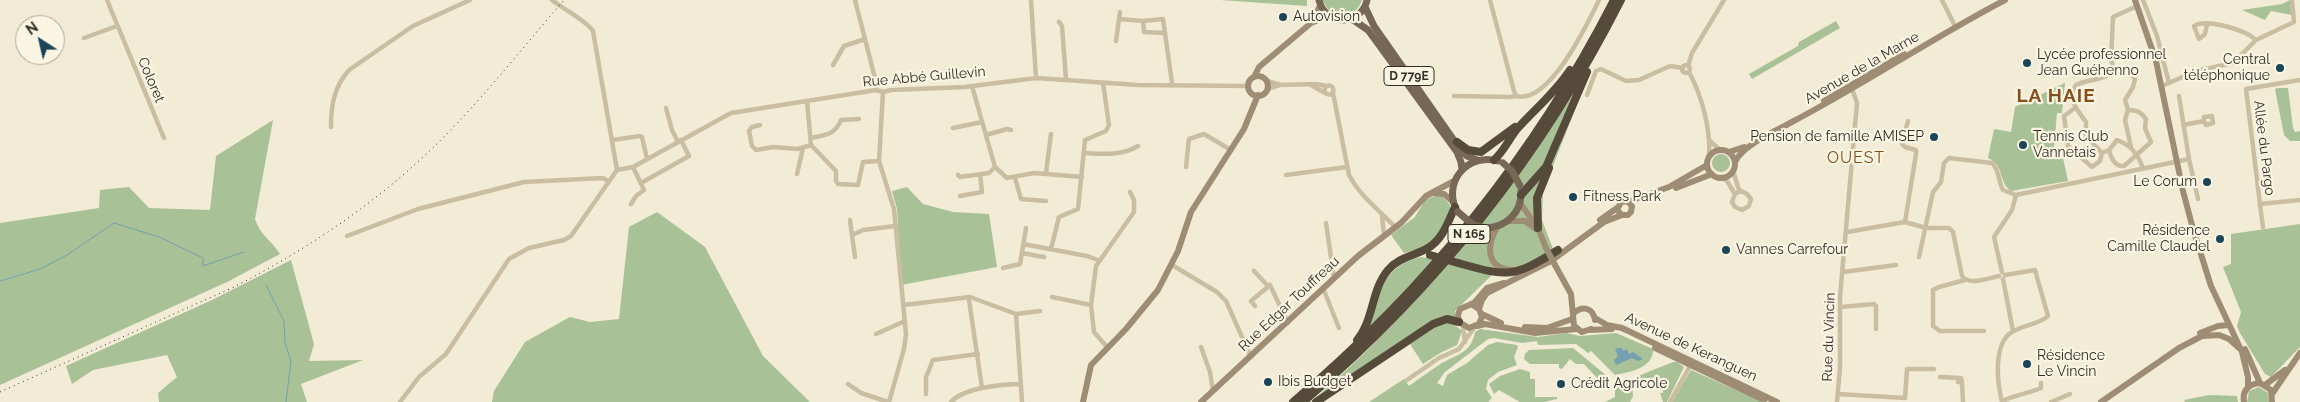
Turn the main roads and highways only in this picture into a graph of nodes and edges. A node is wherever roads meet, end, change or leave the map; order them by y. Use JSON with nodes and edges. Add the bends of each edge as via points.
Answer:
{"nodes":[{"id":1,"x":1614,"y":0,"type":"edge"},
{"id":2,"x":1622,"y":0,"type":"edge"},
{"id":3,"x":1998,"y":0,"type":"edge"},
{"id":4,"x":2005,"y":0,"type":"edge"},
{"id":5,"x":1319,"y":3,"type":"edge"},
{"id":6,"x":2136,"y":3,"type":"edge"},
{"id":7,"x":1366,"y":4,"type":"edge"},
{"id":8,"x":1328,"y":16,"type":"junction"},
{"id":9,"x":1352,"y":19,"type":"junction"},
{"id":10,"x":1311,"y":23,"type":"junction"},
{"id":11,"x":1955,"y":26,"type":"junction"},
{"id":12,"x":1602,"y":38,"type":"junction"},
{"id":13,"x":1592,"y":42,"type":"junction"},
{"id":14,"x":1264,"y":62,"type":"junction"},
{"id":15,"x":1254,"y":77,"type":"junction"},
{"id":16,"x":1264,"y":79,"type":"junction"},
{"id":17,"x":1852,"y":87,"type":"junction"},
{"id":18,"x":1255,"y":95,"type":"junction"},
{"id":19,"x":1527,"y":118,"type":"junction"},
{"id":20,"x":1457,"y":142,"type":"junction"},
{"id":21,"x":1729,"y":152,"type":"junction"},
{"id":22,"x":1552,"y":157,"type":"junction"},
{"id":23,"x":1478,"y":160,"type":"junction"},
{"id":24,"x":1494,"y":160,"type":"junction"},
{"id":25,"x":1735,"y":162,"type":"junction"},
{"id":26,"x":1707,"y":165,"type":"junction"},
{"id":27,"x":1462,"y":169,"type":"junction"},
{"id":28,"x":1712,"y":174,"type":"junction"},
{"id":29,"x":1454,"y":181,"type":"junction"},
{"id":30,"x":1433,"y":192,"type":"junction"},
{"id":31,"x":1521,"y":199,"type":"junction"},
{"id":32,"x":1628,"y":202,"type":"junction"},
{"id":33,"x":1455,"y":207,"type":"junction"},
{"id":34,"x":1617,"y":208,"type":"junction"},
{"id":35,"x":1632,"y":208,"type":"junction"},
{"id":36,"x":1622,"y":215,"type":"junction"},
{"id":37,"x":1507,"y":221,"type":"junction"},
{"id":38,"x":1498,"y":226,"type":"junction"},
{"id":39,"x":1538,"y":228,"type":"junction"},
{"id":40,"x":1542,"y":238,"type":"junction"},
{"id":41,"x":1572,"y":242,"type":"junction"},
{"id":42,"x":1558,"y":250,"type":"junction"},
{"id":43,"x":1393,"y":265,"type":"junction"},
{"id":44,"x":1541,"y":266,"type":"junction"},
{"id":45,"x":2206,"y":267,"type":"junction"},
{"id":46,"x":1508,"y":283,"type":"junction"},
{"id":47,"x":1571,"y":294,"type":"junction"},
{"id":48,"x":1471,"y":304,"type":"junction"},
{"id":49,"x":1585,"y":308,"type":"junction"},
{"id":50,"x":1480,"y":311,"type":"junction"},
{"id":51,"x":2223,"y":312,"type":"junction"},
{"id":52,"x":1573,"y":316,"type":"junction"},
{"id":53,"x":1595,"y":318,"type":"junction"},
{"id":54,"x":1461,"y":324,"type":"junction"},
{"id":55,"x":2230,"y":325,"type":"junction"},
{"id":56,"x":2218,"y":326,"type":"junction"},
{"id":57,"x":1475,"y":327,"type":"junction"},
{"id":58,"x":1576,"y":328,"type":"junction"},
{"id":59,"x":1589,"y":330,"type":"junction"},
{"id":60,"x":2237,"y":333,"type":"junction"},
{"id":61,"x":2185,"y":344,"type":"junction"},
{"id":62,"x":2300,"y":353,"type":"edge"},
{"id":63,"x":2244,"y":358,"type":"junction"},
{"id":64,"x":2295,"y":361,"type":"junction"},
{"id":65,"x":1318,"y":381,"type":"junction"},
{"id":66,"x":2262,"y":384,"type":"junction"},
{"id":67,"x":2248,"y":387,"type":"junction"},
{"id":68,"x":2273,"y":399,"type":"edge"},
{"id":69,"x":1083,"y":402,"type":"edge"},
{"id":70,"x":1201,"y":402,"type":"edge"},
{"id":71,"x":1292,"y":402,"type":"edge"},
{"id":72,"x":1303,"y":402,"type":"edge"},
{"id":73,"x":1316,"y":402,"type":"edge"},
{"id":74,"x":1768,"y":402,"type":"edge"},
{"id":75,"x":1777,"y":402,"type":"edge"},
{"id":76,"x":2101,"y":402,"type":"edge"},
{"id":77,"x":2244,"y":402,"type":"edge"}],
"edges":[{"from":1,"to":13,"type":"highway","number":"N 165"},
{"from":2,"to":12,"type":"highway","number":"N 165"},
{"from":3,"to":11,"type":"main road","name":"Avenue de la Marne"},
{"from":4,"to":11,"type":"main road","name":"Avenue de la Marne"},
{"from":5,"to":8,"type":"main road"},
{"from":5,"to":10,"type":"main road"},
{"from":6,"to":45,"type":"main road","via":[[2162,86],[2193,229]]},
{"from":7,"to":9,"type":"main road"},
{"from":7,"to":20,"type":"main road","number":"D 779E","via":[[1374,26]]},
{"from":8,"to":9,"type":"main road","via":[[1336,20]]},
{"from":8,"to":10,"type":"main road"},
{"from":9,"to":27,"type":"main road","number":"D 779E","via":[[1368,30],[1380,45],[1457,152]]},
{"from":10,"to":14,"type":"main road"},
{"from":11,"to":17,"type":"main road","name":"Avenue de la Marne"},
{"from":12,"to":22,"type":"highway","via":[[1602,45],[1585,76]]},
{"from":12,"to":72,"type":"highway","number":"N 165","via":[[1542,136],[1497,199],[1389,323]]},
{"from":13,"to":19,"type":"highway","via":[[1558,86]]},
{"from":13,"to":65,"type":"highway","number":"N 165","via":[[1532,139],[1478,212],[1404,298]]},
{"from":14,"to":15,"type":"main road"},
{"from":14,"to":16,"type":"main road"},
{"from":15,"to":16,"type":"main road"},
{"from":15,"to":18,"type":"main road","via":[[1248,86]]},
{"from":16,"to":18,"type":"main road","via":[[1267,89],[1264,94]]},
{"from":17,"to":21,"type":"main road","name":"Avenue de la Marne","via":[[1752,143]]},
{"from":17,"to":25,"type":"main road","name":"Avenue de la Marne","via":[[1743,151]]},
{"from":18,"to":69,"type":"main road","via":[[1249,120],[1191,212],[1172,264],[1147,304],[1088,370]]},
{"from":19,"to":20,"type":"highway","via":[[1482,152],[1468,150]]},
{"from":19,"to":24,"type":"highway"},
{"from":20,"to":23,"type":"main road","number":"D 779E","via":[[1467,156]]},
{"from":21,"to":25,"type":"main road"},
{"from":21,"to":26,"type":"main road","via":[[1713,152]]},
{"from":22,"to":31,"type":"highway"},
{"from":22,"to":39,"type":"highway","via":[[1537,198]]},
{"from":23,"to":24,"type":"main road"},
{"from":23,"to":27,"type":"main road"},
{"from":24,"to":31,"type":"main road","bridge":true,"via":[[1512,172],[1520,186]]},
{"from":25,"to":28,"type":"main road","via":[[1733,172],[1722,178]]},
{"from":26,"to":28,"type":"main road"},
{"from":26,"to":32,"type":"main road","via":[[1676,184]]},
{"from":27,"to":29,"type":"main road"},
{"from":28,"to":35,"type":"main road","via":[[1650,197]]},
{"from":29,"to":30,"type":"main road","name":"Rue Edgar Touffreau"},
{"from":29,"to":33,"type":"main road"},
{"from":30,"to":33,"type":"main road","via":[[1444,194]]},
{"from":30,"to":70,"type":"main road","name":"Rue Edgar Touffreau","via":[[1334,278]]},
{"from":31,"to":37,"type":"main road","via":[[1515,214]]},
{"from":31,"to":39,"type":"main road"},
{"from":32,"to":34,"type":"main road","via":[[1620,202]]},
{"from":32,"to":35,"type":"main road"},
{"from":33,"to":38,"type":"main road","bridge":true,"via":[[1469,223],[1486,228]]},
{"from":33,"to":43,"type":"highway","via":[[1436,241]]},
{"from":34,"to":36,"type":"main road"},
{"from":34,"to":41,"type":"main road"},
{"from":35,"to":36,"type":"main road","via":[[1628,215]]},
{"from":36,"to":44,"type":"main road","via":[[1604,222]]},
{"from":37,"to":38,"type":"main road"},
{"from":37,"to":40,"type":"main road","via":[[1528,223]]},
{"from":38,"to":42,"type":"main road","via":[[1490,239],[1489,250],[1494,261],[1504,268],[1522,268]]},
{"from":39,"to":40,"type":"main road"},
{"from":40,"to":47,"type":"main road","bridge":true},
{"from":41,"to":42,"type":"main road"},
{"from":41,"to":44,"type":"main road"},
{"from":42,"to":43,"type":"highway","bridge":true,"via":[[1531,266],[1504,274],[1430,255],[1416,256]]},
{"from":43,"to":65,"type":"highway","via":[[1382,279],[1362,333]]},
{"from":44,"to":46,"type":"main road"},
{"from":45,"to":51,"type":"main road"},
{"from":45,"to":60,"type":"main road"},
{"from":46,"to":48,"type":"main road","via":[[1490,287]]},
{"from":46,"to":50,"type":"main road","via":[[1487,294]]},
{"from":47,"to":49,"type":"main road"},
{"from":47,"to":52,"type":"main road"},
{"from":48,"to":50,"type":"main road"},
{"from":48,"to":54,"type":"main road","via":[[1459,310]]},
{"from":49,"to":52,"type":"main road"},
{"from":49,"to":53,"type":"main road"},
{"from":50,"to":52,"type":"main road","via":[[1498,323],[1540,329],[1558,326]]},
{"from":50,"to":57,"type":"main road","via":[[1480,322]]},
{"from":51,"to":55,"type":"main road"},
{"from":51,"to":56,"type":"main road"},
{"from":52,"to":58,"type":"main road"},
{"from":53,"to":59,"type":"main road","via":[[1595,324]]},
{"from":53,"to":75,"type":"main road","name":"Avenue de Keranguen"},
{"from":54,"to":57,"type":"main road"},
{"from":54,"to":73,"type":"highway","via":[[1446,320],[1433,324]]},
{"from":55,"to":56,"type":"main road"},
{"from":55,"to":60,"type":"main road"},
{"from":55,"to":63,"type":"main road"},
{"from":56,"to":61,"type":"main road","via":[[2196,335]]},
{"from":57,"to":58,"type":"main road","via":[[1486,324],[1535,333]]},
{"from":58,"to":59,"type":"main road","via":[[1582,332]]},
{"from":59,"to":74,"type":"main road","name":"Avenue de Keranguen","via":[[1621,330]]},
{"from":60,"to":66,"type":"main road"},
{"from":61,"to":63,"type":"main road","via":[[2202,336],[2219,335],[2233,342]]},
{"from":61,"to":76,"type":"main road","via":[[2171,350]]},
{"from":62,"to":64,"type":"main road"},
{"from":63,"to":67,"type":"main road"},
{"from":64,"to":66,"type":"main road"},
{"from":64,"to":68,"type":"main road"},
{"from":65,"to":71,"type":"highway","number":"N 165"},
{"from":66,"to":67,"type":"main road"},
{"from":66,"to":68,"type":"main road"},
{"from":67,"to":77,"type":"main road","via":[[2243,395]]}]}
